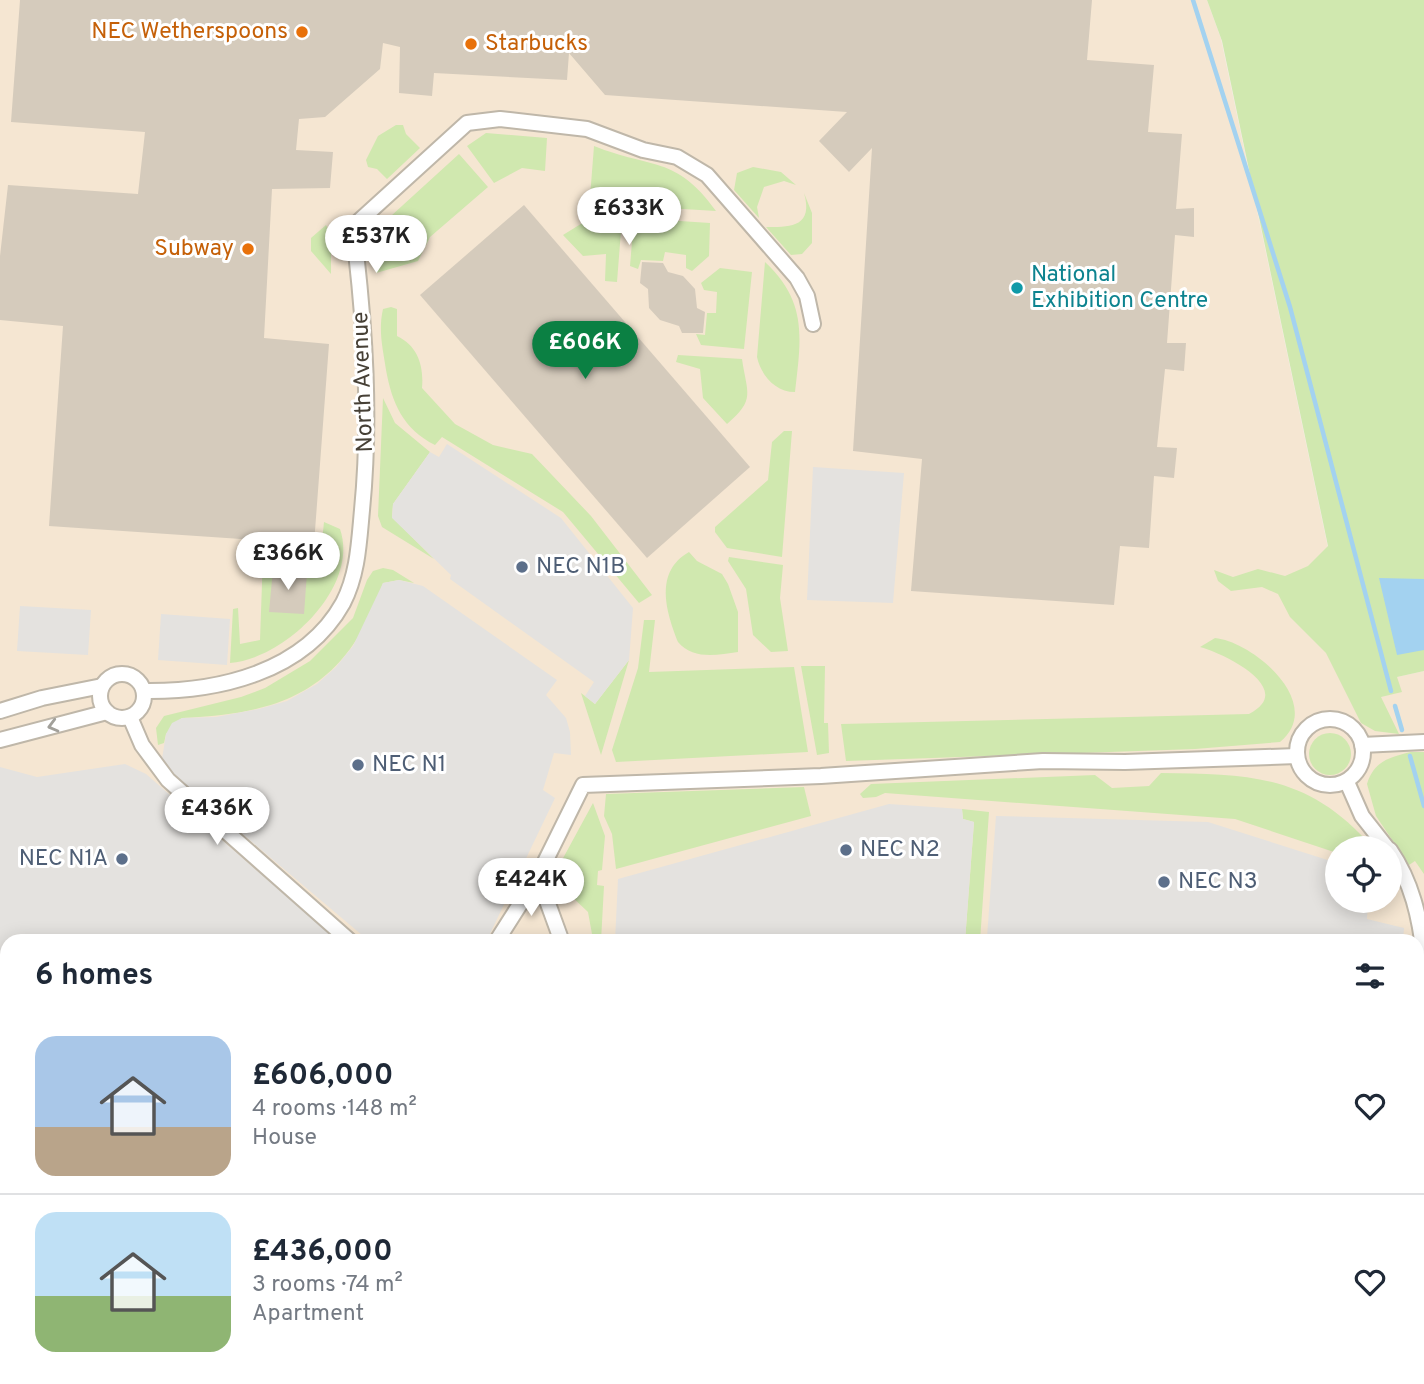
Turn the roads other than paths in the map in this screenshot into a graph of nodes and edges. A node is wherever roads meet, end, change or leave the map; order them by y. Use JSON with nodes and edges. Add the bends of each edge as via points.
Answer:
{"nodes":[{"id":1,"x":813,"y":324,"type":"dead end"},
{"id":2,"x":102,"y":686,"type":"junction"},
{"id":3,"x":144,"y":691,"type":"junction"},
{"id":4,"x":0,"y":711,"type":"edge"},
{"id":5,"x":107,"y":712,"type":"junction"},
{"id":6,"x":130,"y":717,"type":"junction"},
{"id":7,"x":0,"y":740,"type":"edge"},
{"id":8,"x":1424,"y":742,"type":"edge"},
{"id":9,"x":1362,"y":745,"type":"junction"},
{"id":10,"x":1297,"y":756,"type":"junction"},
{"id":11,"x":1347,"y":782,"type":"junction"},
{"id":12,"x":1378,"y":836,"type":"edge"},
{"id":13,"x":1402,"y":874,"type":"edge"},
{"id":14,"x":538,"y":876,"type":"junction"},
{"id":15,"x":342,"y":934,"type":"edge"},
{"id":16,"x":501,"y":934,"type":"edge"},
{"id":17,"x":559,"y":934,"type":"edge"},
{"id":18,"x":1421,"y":934,"type":"edge"}],
"edges":[{"from":1,"to":3,"type":"street","name":"North Avenue","via":[[807,296],[797,278],[722,190],[690,163],[563,124],[500,119],[467,123],[357,223],[354,235],[366,355],[368,458],[356,572],[342,604],[315,637],[277,665],[247,678],[182,692]]},
{"from":2,"to":3,"type":"street","via":[[111,676],[124,673],[135,678]]},
{"from":2,"to":4,"type":"street"},
{"from":2,"to":5,"type":"street","via":[[100,699]]},
{"from":3,"to":6,"type":"street","via":[[143,704]]},
{"from":5,"to":6,"type":"street"},
{"from":5,"to":7,"type":"street","one_way":true},
{"from":6,"to":15,"type":"street","via":[[142,746],[168,780]]},
{"from":8,"to":9,"type":"street"},
{"from":9,"to":10,"type":"street","via":[[1354,729],[1344,722],[1324,719],[1303,733]]},
{"from":9,"to":11,"type":"street","via":[[1358,769]]},
{"from":10,"to":11,"type":"street","via":[[1313,780],[1326,785]]},
{"from":10,"to":14,"type":"street","via":[[1043,761],[583,785]]},
{"from":11,"to":12,"type":"street","via":[[1362,816]]},
{"from":13,"to":18,"type":"street"},
{"from":14,"to":16,"type":"street"},
{"from":14,"to":17,"type":"street"}]}
